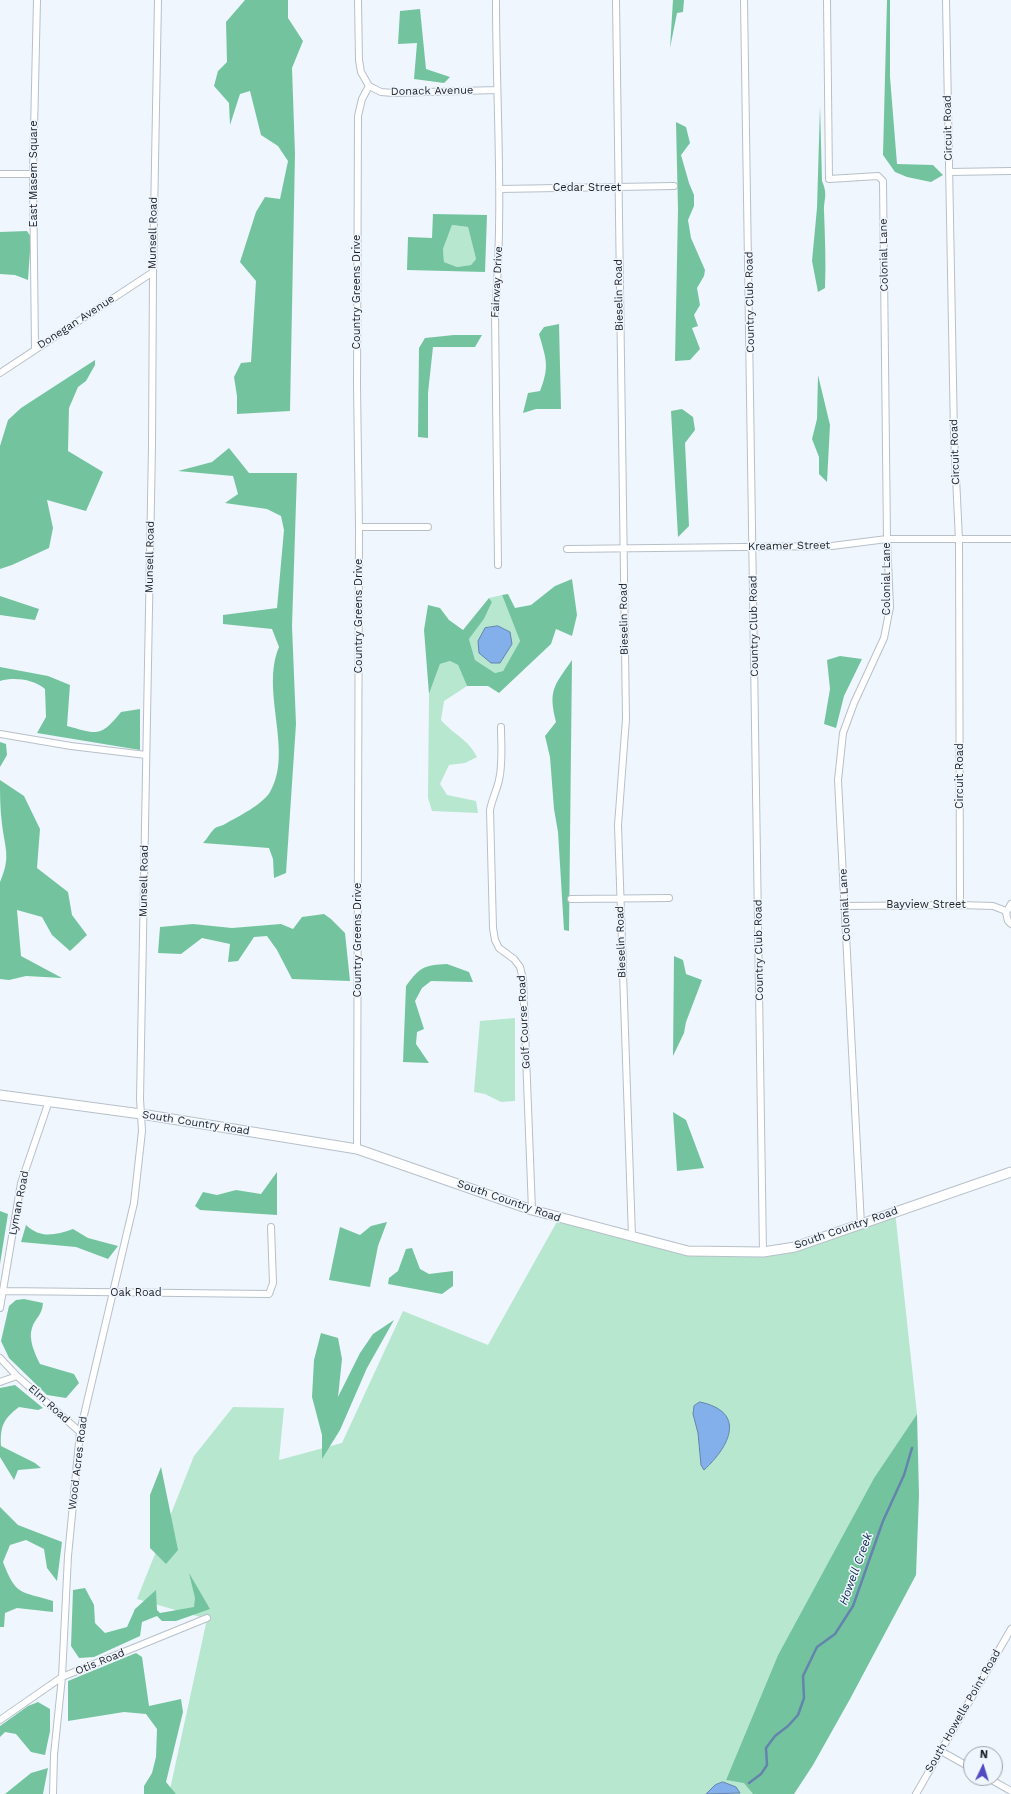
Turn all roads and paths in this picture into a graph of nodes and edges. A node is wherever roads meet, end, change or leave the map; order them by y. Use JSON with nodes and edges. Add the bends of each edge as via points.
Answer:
{"nodes":[{"id":1,"x":37,"y":0,"type":"edge"},
{"id":2,"x":158,"y":0,"type":"edge"},
{"id":3,"x":358,"y":0,"type":"edge"},
{"id":4,"x":496,"y":0,"type":"edge"},
{"id":5,"x":616,"y":0,"type":"edge"},
{"id":6,"x":744,"y":0,"type":"edge"},
{"id":7,"x":827,"y":0,"type":"edge"},
{"id":8,"x":946,"y":0,"type":"edge"},
{"id":9,"x":369,"y":86,"type":"junction"},
{"id":10,"x":496,"y":90,"type":"junction"},
{"id":11,"x":1011,"y":171,"type":"edge"},
{"id":12,"x":949,"y":172,"type":"junction"},
{"id":13,"x":0,"y":174,"type":"edge"},
{"id":14,"x":33,"y":174,"type":"junction"},
{"id":15,"x":674,"y":186,"type":"dead end"},
{"id":16,"x":618,"y":188,"type":"junction"},
{"id":17,"x":500,"y":189,"type":"junction"},
{"id":18,"x":153,"y":272,"type":"junction"},
{"id":19,"x":35,"y":349,"type":"junction"},
{"id":20,"x":0,"y":373,"type":"edge"},
{"id":21,"x":428,"y":527,"type":"dead end"},
{"id":22,"x":359,"y":528,"type":"junction"},
{"id":23,"x":887,"y":539,"type":"junction"},
{"id":24,"x":1011,"y":539,"type":"edge"},
{"id":25,"x":959,"y":540,"type":"junction"},
{"id":26,"x":753,"y":546,"type":"junction"},
{"id":27,"x":567,"y":549,"type":"dead end"},
{"id":28,"x":624,"y":549,"type":"junction"},
{"id":29,"x":498,"y":565,"type":"dead end"},
{"id":30,"x":501,"y":726,"type":"dead end"},
{"id":31,"x":0,"y":734,"type":"edge"},
{"id":32,"x":146,"y":756,"type":"junction"},
{"id":33,"x":619,"y":898,"type":"junction"},
{"id":34,"x":669,"y":898,"type":"dead end"},
{"id":35,"x":571,"y":899,"type":"dead end"},
{"id":36,"x":1011,"y":904,"type":"edge"},
{"id":37,"x":960,"y":905,"type":"junction"},
{"id":38,"x":844,"y":906,"type":"junction"},
{"id":39,"x":1006,"y":911,"type":"junction"},
{"id":40,"x":1011,"y":924,"type":"edge"},
{"id":41,"x":0,"y":1095,"type":"edge"},
{"id":42,"x":49,"y":1100,"type":"junction"},
{"id":43,"x":141,"y":1114,"type":"junction"},
{"id":44,"x":356,"y":1149,"type":"junction"},
{"id":45,"x":1011,"y":1172,"type":"edge"},
{"id":46,"x":532,"y":1210,"type":"junction"},
{"id":47,"x":861,"y":1225,"type":"junction"},
{"id":48,"x":271,"y":1227,"type":"dead end"},
{"id":49,"x":632,"y":1237,"type":"junction"},
{"id":50,"x":763,"y":1252,"type":"junction"},
{"id":51,"x":3,"y":1292,"type":"junction"},
{"id":52,"x":112,"y":1293,"type":"junction"},
{"id":53,"x":0,"y":1308,"type":"edge"},
{"id":54,"x":0,"y":1358,"type":"edge"},
{"id":55,"x":17,"y":1376,"type":"junction"},
{"id":56,"x":0,"y":1382,"type":"edge"},
{"id":57,"x":80,"y":1432,"type":"junction"},
{"id":58,"x":207,"y":1618,"type":"dead end"},
{"id":59,"x":1011,"y":1629,"type":"edge"},
{"id":60,"x":62,"y":1677,"type":"junction"},
{"id":61,"x":0,"y":1720,"type":"edge"},
{"id":62,"x":941,"y":1751,"type":"junction"},
{"id":63,"x":963,"y":1763,"type":"edge"},
{"id":64,"x":1002,"y":1786,"type":"edge"},
{"id":65,"x":1011,"y":1791,"type":"edge"},
{"id":66,"x":52,"y":1794,"type":"edge"},
{"id":67,"x":916,"y":1794,"type":"edge"}],
"edges":[{"from":1,"to":14,"type":"street","name":"East Masem Square"},
{"from":2,"to":18,"type":"street","name":"Munsell Road"},
{"from":3,"to":9,"type":"street","via":[[359,60]]},
{"from":4,"to":10,"type":"street","name":"Fairway Drive"},
{"from":5,"to":16,"type":"street","name":"Bieselin Road"},
{"from":6,"to":26,"type":"street","name":"Country Club Road"},
{"from":7,"to":23,"type":"street","name":"Colonial Lane","via":[[830,179],[878,176],[883,181]]},
{"from":8,"to":12,"type":"street","name":"Circuit Road"},
{"from":9,"to":10,"type":"street","name":"Donack Avenue","via":[[381,92],[393,93]]},
{"from":9,"to":22,"type":"street","name":"Country Greens Drive","via":[[362,98],[358,116]]},
{"from":10,"to":17,"type":"street","name":"Fairway Drive"},
{"from":11,"to":12,"type":"street"},
{"from":12,"to":25,"type":"street","name":"Circuit Road","via":[[954,435]]},
{"from":13,"to":14,"type":"street"},
{"from":14,"to":19,"type":"street","name":"East Masem Square"},
{"from":15,"to":16,"type":"street","name":"Cedar Street"},
{"from":16,"to":17,"type":"street","name":"Cedar Street"},
{"from":16,"to":28,"type":"street","name":"Bieselin Road"},
{"from":17,"to":29,"type":"street","name":"Fairway Drive","via":[[495,313]]},
{"from":18,"to":19,"type":"street","name":"Donegan Avenue"},
{"from":18,"to":32,"type":"street","name":"Munsell Road"},
{"from":19,"to":20,"type":"street","name":"Donegan Avenue"},
{"from":21,"to":22,"type":"street"},
{"from":22,"to":44,"type":"street","name":"Country Greens Drive"},
{"from":23,"to":25,"type":"street","name":"Kreamer Street"},
{"from":23,"to":26,"type":"street","name":"Kreamer Street","via":[[832,546]]},
{"from":23,"to":38,"type":"street","name":"Colonial Lane","via":[[890,606],[887,625],[884,638],[848,719],[841,749],[838,780]]},
{"from":24,"to":25,"type":"street","name":"Kreamer Street"},
{"from":25,"to":37,"type":"street","name":"Circuit Road"},
{"from":26,"to":28,"type":"street","name":"Kreamer Street"},
{"from":26,"to":50,"type":"street","name":"Country Club Road"},
{"from":27,"to":28,"type":"street","name":"Kreamer Street"},
{"from":28,"to":33,"type":"street","name":"Bieselin Road","via":[[626,719],[618,825]]},
{"from":30,"to":46,"type":"street","name":"Golf Course Road","via":[[501,769],[490,810],[493,928],[499,948],[514,959],[520,967],[523,979]]},
{"from":31,"to":32,"type":"street"},
{"from":32,"to":43,"type":"street","name":"Munsell Road"},
{"from":33,"to":34,"type":"street"},
{"from":33,"to":35,"type":"street"},
{"from":33,"to":49,"type":"street","name":"Bieselin Road"},
{"from":36,"to":39,"type":"street"},
{"from":37,"to":38,"type":"street","name":"Bayview Street"},
{"from":37,"to":39,"type":"street","name":"Bayview Street","via":[[993,906]]},
{"from":38,"to":47,"type":"street","name":"Colonial Lane"},
{"from":39,"to":40,"type":"street","via":[[1006,917]]},
{"from":41,"to":42,"type":"main road","name":"South Country Road"},
{"from":42,"to":43,"type":"main road","name":"South Country Road"},
{"from":42,"to":51,"type":"street","name":"Lyman Road","via":[[21,1183]]},
{"from":43,"to":44,"type":"main road","name":"South Country Road"},
{"from":43,"to":52,"type":"street","name":"Wood Acres Road","via":[[142,1131],[134,1203]]},
{"from":44,"to":46,"type":"main road","name":"South Country Road"},
{"from":45,"to":47,"type":"main road","name":"South Country Road"},
{"from":46,"to":49,"type":"main road","name":"South Country Road"},
{"from":47,"to":50,"type":"main road","name":"South Country Road","via":[[795,1246]]},
{"from":48,"to":52,"type":"street","name":"Oak Road","via":[[273,1283],[268,1294]]},
{"from":49,"to":50,"type":"main road","name":"South Country Road","via":[[688,1251]]},
{"from":51,"to":52,"type":"street","name":"Oak Road"},
{"from":51,"to":53,"type":"street","name":"Lyman Road"},
{"from":52,"to":57,"type":"street","name":"Wood Acres Road"},
{"from":54,"to":55,"type":"street","name":"Elm Road"},
{"from":55,"to":56,"type":"street"},
{"from":55,"to":57,"type":"street","name":"Elm Road"},
{"from":57,"to":60,"type":"street","name":"Wood Acres Road","via":[[68,1556]]},
{"from":58,"to":60,"type":"street","name":"Otis Road"},
{"from":59,"to":62,"type":"street","name":"South Howells Point Road"},
{"from":60,"to":61,"type":"street","name":"Otis Road"},
{"from":60,"to":66,"type":"street","name":"Wood Acres Road"},
{"from":62,"to":63,"type":"street"},
{"from":62,"to":67,"type":"street","name":"South Howells Point Road"},
{"from":64,"to":65,"type":"street"}]}
